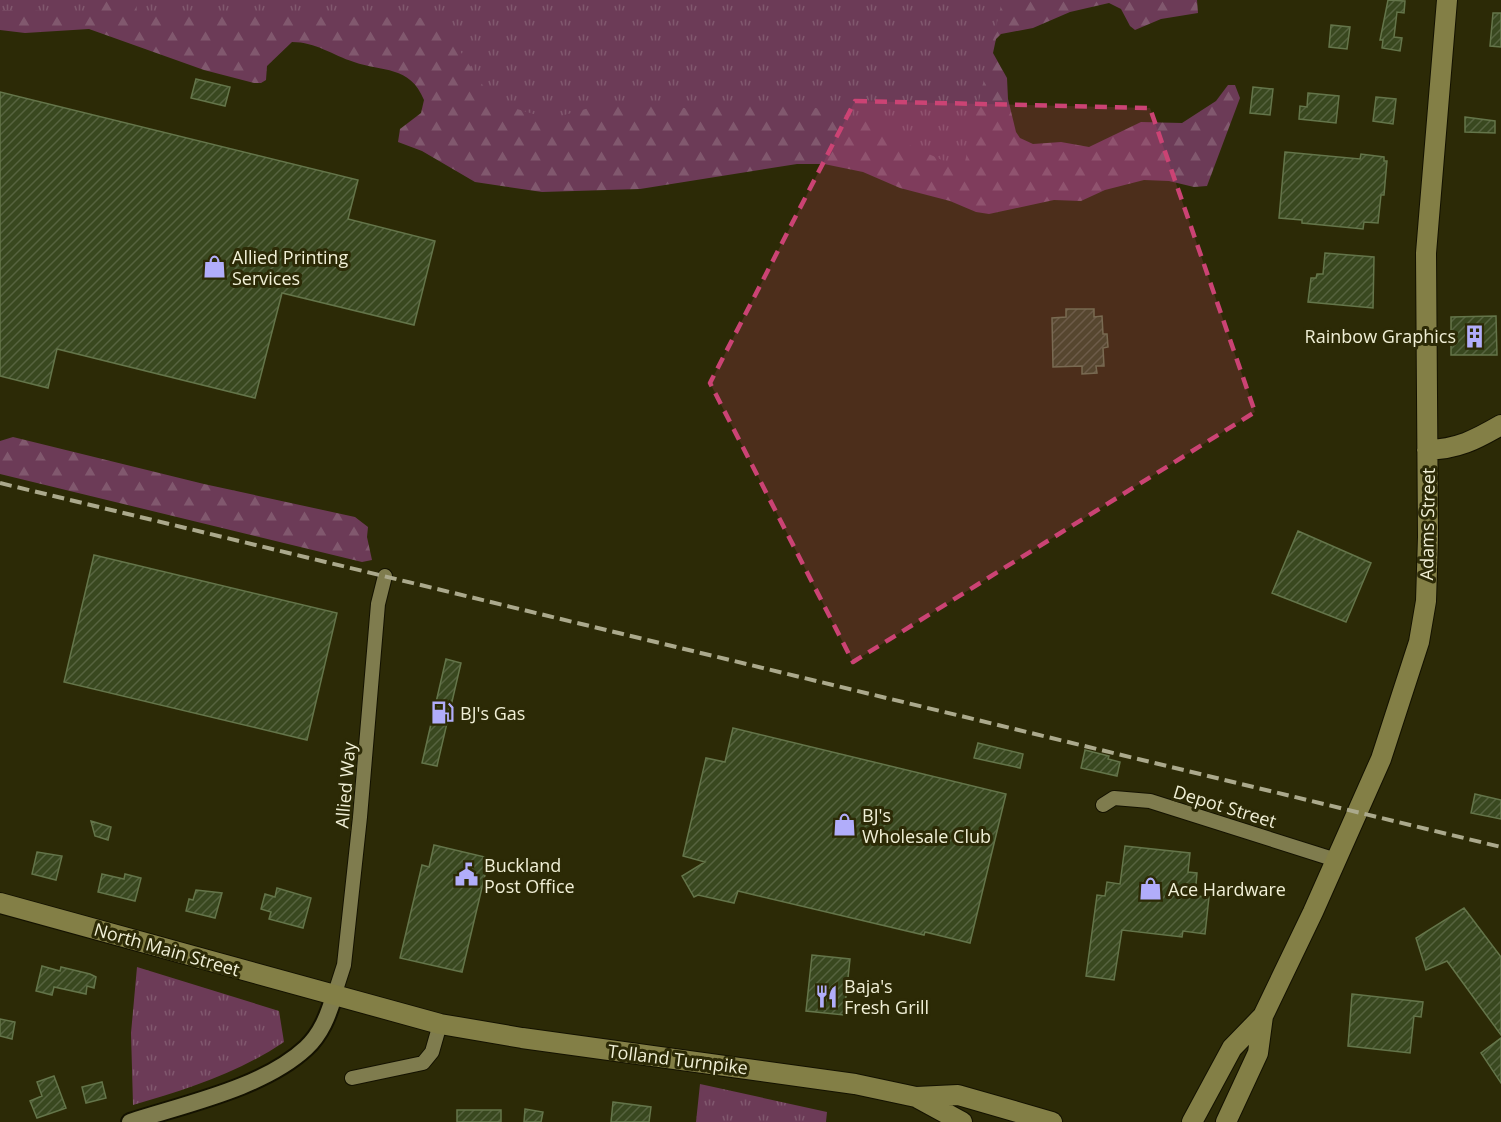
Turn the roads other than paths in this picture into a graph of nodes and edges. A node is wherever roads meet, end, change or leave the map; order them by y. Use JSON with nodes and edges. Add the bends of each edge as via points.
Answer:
{"nodes":[{"id":1,"x":1447,"y":0,"type":"edge"},
{"id":2,"x":1501,"y":425,"type":"edge"},
{"id":3,"x":1427,"y":450,"type":"junction"},
{"id":4,"x":385,"y":576,"type":"dead end"},
{"id":5,"x":1103,"y":805,"type":"dead end"},
{"id":6,"x":1336,"y":860,"type":"junction"},
{"id":7,"x":0,"y":903,"type":"edge"},
{"id":8,"x":334,"y":996,"type":"junction"},
{"id":9,"x":1263,"y":1016,"type":"junction"},
{"id":10,"x":440,"y":1024,"type":"junction"},
{"id":11,"x":352,"y":1078,"type":"dead end"},
{"id":12,"x":916,"y":1098,"type":"junction"},
{"id":13,"x":130,"y":1122,"type":"edge"},
{"id":14,"x":963,"y":1122,"type":"edge"},
{"id":15,"x":1052,"y":1122,"type":"edge"},
{"id":16,"x":1192,"y":1122,"type":"edge"},
{"id":17,"x":1226,"y":1122,"type":"edge"}],
"edges":[{"from":1,"to":3,"type":"main road","name":"Adams Street","via":[[1426,253]]},
{"from":2,"to":3,"type":"main road","via":[[1452,449]]},
{"from":3,"to":6,"type":"main road","name":"Adams Street","via":[[1426,600],[1419,642],[1387,742]]},
{"from":4,"to":8,"type":"street","name":"Allied Way","via":[[378,604],[345,965]]},
{"from":5,"to":6,"type":"street","name":"Depot Street","via":[[1114,798],[1150,801]]},
{"from":6,"to":9,"type":"main road","name":"Adams Street"},
{"from":7,"to":8,"type":"main road","name":"North Main Street"},
{"from":8,"to":10,"type":"main road","name":"Tolland Turnpike"},
{"from":8,"to":13,"type":"street","via":[[327,1021],[306,1048],[274,1069],[232,1089]]},
{"from":9,"to":16,"type":"main road","name":"Adams Street","via":[[1232,1048]]},
{"from":9,"to":17,"type":"main road","name":"Adams Street","via":[[1258,1053]]},
{"from":10,"to":11,"type":"street","via":[[432,1052],[423,1063]]},
{"from":10,"to":12,"type":"main road","name":"Tolland Turnpike","via":[[810,1076]]},
{"from":12,"to":14,"type":"main road","name":"Tolland Turnpike"},
{"from":12,"to":15,"type":"main road","name":"Tolland Turnpike","via":[[958,1095]]}]}
